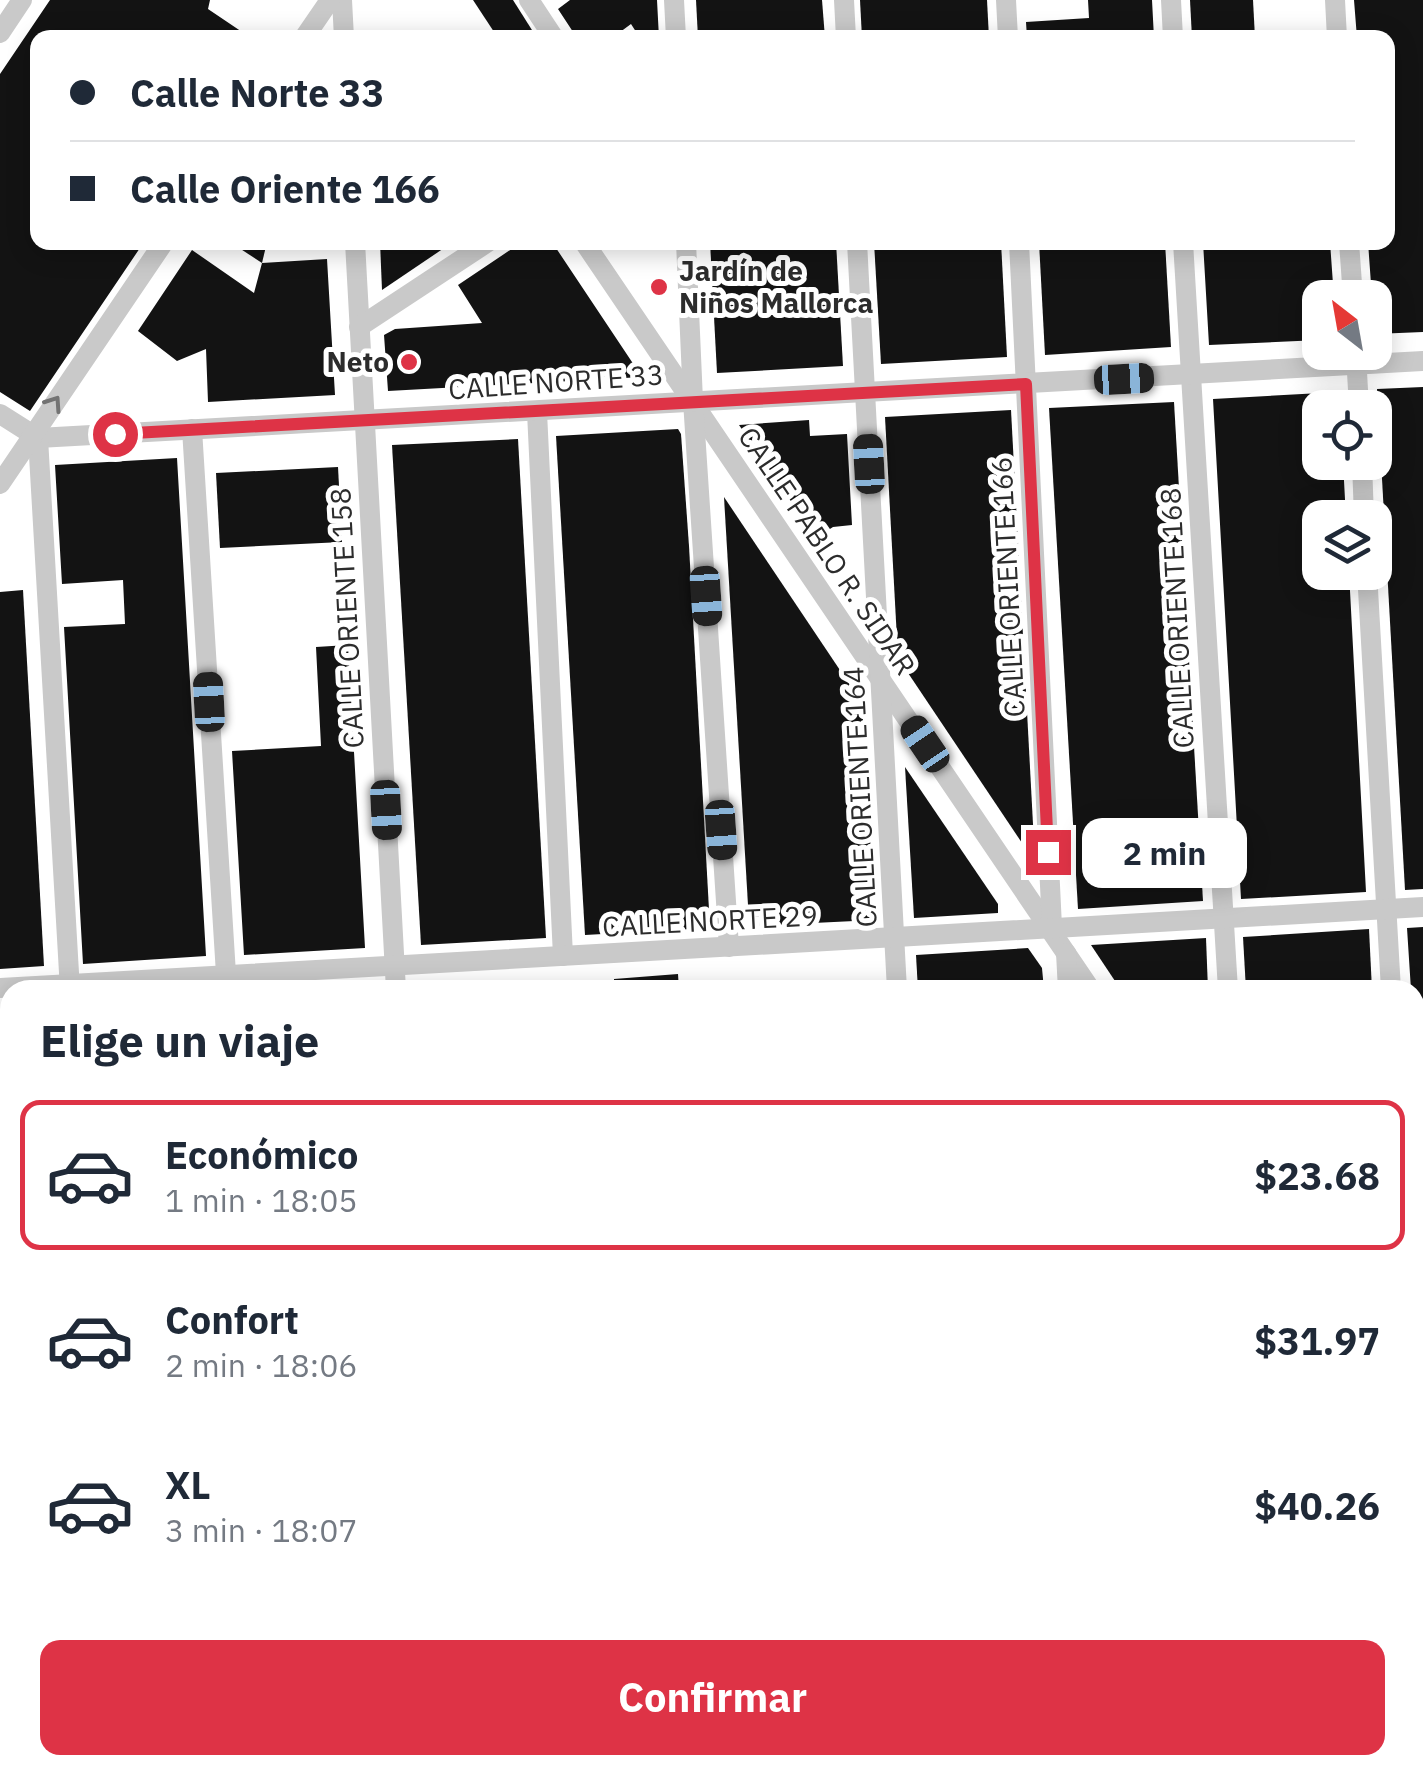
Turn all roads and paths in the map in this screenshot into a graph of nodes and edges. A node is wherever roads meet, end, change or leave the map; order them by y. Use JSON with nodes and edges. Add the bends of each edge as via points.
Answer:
{"nodes":[{"id":1,"x":22,"y":0,"type":"edge"},
{"id":2,"x":330,"y":0,"type":"edge"},
{"id":3,"x":342,"y":0,"type":"edge"},
{"id":4,"x":529,"y":0,"type":"edge"},
{"id":5,"x":674,"y":0,"type":"edge"},
{"id":6,"x":844,"y":0,"type":"edge"},
{"id":7,"x":1006,"y":0,"type":"edge"},
{"id":8,"x":1171,"y":0,"type":"edge"},
{"id":9,"x":1335,"y":0,"type":"edge"},
{"id":10,"x":309,"y":30,"type":"edge"},
{"id":11,"x":344,"y":30,"type":"edge"},
{"id":12,"x":549,"y":30,"type":"edge"},
{"id":13,"x":676,"y":30,"type":"edge"},
{"id":14,"x":846,"y":30,"type":"edge"},
{"id":15,"x":1008,"y":30,"type":"edge"},
{"id":16,"x":1173,"y":30,"type":"edge"},
{"id":17,"x":1337,"y":30,"type":"edge"},
{"id":18,"x":0,"y":33,"type":"edge"},
{"id":19,"x":159,"y":250,"type":"edge"},
{"id":20,"x":355,"y":250,"type":"edge"},
{"id":21,"x":472,"y":250,"type":"edge"},
{"id":22,"x":590,"y":250,"type":"edge"},
{"id":23,"x":686,"y":250,"type":"edge"},
{"id":24,"x":857,"y":250,"type":"edge"},
{"id":25,"x":1019,"y":250,"type":"edge"},
{"id":26,"x":1183,"y":250,"type":"edge"},
{"id":27,"x":1349,"y":250,"type":"edge"},
{"id":28,"x":1351,"y":280,"type":"edge"},
{"id":29,"x":359,"y":326,"type":"junction"},
{"id":30,"x":1392,"y":360,"type":"edge"},
{"id":31,"x":1423,"y":360,"type":"edge"},
{"id":32,"x":1302,"y":364,"type":"edge"},
{"id":33,"x":1190,"y":375,"type":"junction"},
{"id":34,"x":1026,"y":384,"type":"junction"},
{"id":35,"x":865,"y":391,"type":"junction"},
{"id":36,"x":693,"y":400,"type":"junction"},
{"id":37,"x":537,"y":412,"type":"junction"},
{"id":38,"x":0,"y":414,"type":"edge"},
{"id":39,"x":363,"y":420,"type":"junction"},
{"id":40,"x":192,"y":430,"type":"junction"},
{"id":41,"x":35,"y":437,"type":"junction"},
{"id":42,"x":0,"y":484,"type":"edge"},
{"id":43,"x":1369,"y":590,"type":"edge"},
{"id":44,"x":882,"y":682,"type":"junction"},
{"id":45,"x":1423,"y":907,"type":"edge"},
{"id":46,"x":1385,"y":910,"type":"junction"},
{"id":47,"x":1222,"y":919,"type":"junction"},
{"id":48,"x":1052,"y":930,"type":"junction"},
{"id":49,"x":894,"y":938,"type":"junction"},
{"id":50,"x":729,"y":947,"type":"junction"},
{"id":51,"x":1066,"y":953,"type":"junction"},
{"id":52,"x":564,"y":956,"type":"junction"},
{"id":53,"x":395,"y":965,"type":"junction"},
{"id":54,"x":69,"y":980,"type":"edge"},
{"id":55,"x":227,"y":980,"type":"edge"},
{"id":56,"x":255,"y":980,"type":"edge"},
{"id":57,"x":396,"y":980,"type":"edge"},
{"id":58,"x":896,"y":980,"type":"edge"},
{"id":59,"x":1067,"y":980,"type":"edge"},
{"id":60,"x":1084,"y":980,"type":"edge"},
{"id":61,"x":1227,"y":980,"type":"edge"},
{"id":62,"x":1390,"y":980,"type":"edge"}],
"edges":[{"from":1,"to":18,"type":"street"},
{"from":2,"to":10,"type":"street"},
{"from":3,"to":11,"type":"street"},
{"from":4,"to":12,"type":"street"},
{"from":5,"to":13,"type":"street"},
{"from":6,"to":14,"type":"street"},
{"from":7,"to":15,"type":"street"},
{"from":8,"to":16,"type":"street"},
{"from":9,"to":17,"type":"street"},
{"from":41,"to":19,"type":"street","one_way":true},
{"from":20,"to":29,"type":"street","name":"CALLE ORIENTE 158"},
{"from":21,"to":29,"type":"street"},
{"from":22,"to":36,"type":"street","name":"CALLE PABLO R. SIDAR"},
{"from":23,"to":36,"type":"street"},
{"from":24,"to":35,"type":"street","name":"CALLE ORIENTE 164"},
{"from":25,"to":34,"type":"street","name":"CALLE ORIENTE 166"},
{"from":26,"to":33,"type":"street","name":"CALLE ORIENTE 168"},
{"from":27,"to":28,"type":"street"},
{"from":29,"to":39,"type":"street","name":"CALLE ORIENTE 158"},
{"from":30,"to":31,"type":"street","name":"CALLE NORTE 33"},
{"from":32,"to":33,"type":"street","name":"CALLE NORTE 33"},
{"from":33,"to":34,"type":"street","name":"CALLE NORTE 33"},
{"from":33,"to":47,"type":"street","name":"CALLE ORIENTE 168"},
{"from":34,"to":35,"type":"street","name":"CALLE NORTE 33"},
{"from":34,"to":48,"type":"street","name":"CALLE ORIENTE 166"},
{"from":35,"to":36,"type":"street","name":"CALLE NORTE 33"},
{"from":35,"to":44,"type":"street","name":"CALLE ORIENTE 164"},
{"from":36,"to":37,"type":"street","name":"CALLE NORTE 33"},
{"from":36,"to":44,"type":"street","name":"CALLE PABLO R. SIDAR"},
{"from":36,"to":50,"type":"street"},
{"from":37,"to":39,"type":"street","name":"CALLE NORTE 33"},
{"from":37,"to":52,"type":"street"},
{"from":38,"to":41,"type":"street"},
{"from":39,"to":40,"type":"street","name":"CALLE NORTE 33"},
{"from":39,"to":53,"type":"street","name":"CALLE ORIENTE 158"},
{"from":40,"to":41,"type":"street","name":"CALLE NORTE 33"},
{"from":40,"to":55,"type":"street"},
{"from":41,"to":42,"type":"street"},
{"from":41,"to":54,"type":"street"},
{"from":43,"to":46,"type":"street"},
{"from":44,"to":48,"type":"street","name":"CALLE PABLO R. SIDAR"},
{"from":44,"to":49,"type":"street","name":"CALLE ORIENTE 164"},
{"from":45,"to":46,"type":"street","name":"CALLE NORTE 29"},
{"from":46,"to":47,"type":"street","name":"CALLE NORTE 29"},
{"from":46,"to":62,"type":"street"},
{"from":47,"to":48,"type":"street","name":"CALLE NORTE 29"},
{"from":47,"to":61,"type":"street","name":"CALLE ORIENTE 168"},
{"from":48,"to":49,"type":"street","name":"CALLE NORTE 29"},
{"from":48,"to":51,"type":"street","name":"CALLE PABLO R. SIDAR"},
{"from":49,"to":50,"type":"street","name":"CALLE NORTE 29"},
{"from":49,"to":58,"type":"street","name":"CALLE ORIENTE 164"},
{"from":50,"to":52,"type":"street","name":"CALLE NORTE 29"},
{"from":51,"to":59,"type":"street"},
{"from":51,"to":60,"type":"street","name":"CALLE PABLO R. SIDAR"},
{"from":52,"to":53,"type":"street","name":"CALLE NORTE 29"},
{"from":53,"to":56,"type":"street","name":"CALLE NORTE 29"},
{"from":53,"to":57,"type":"street","name":"CALLE ORIENTE 158"}]}
